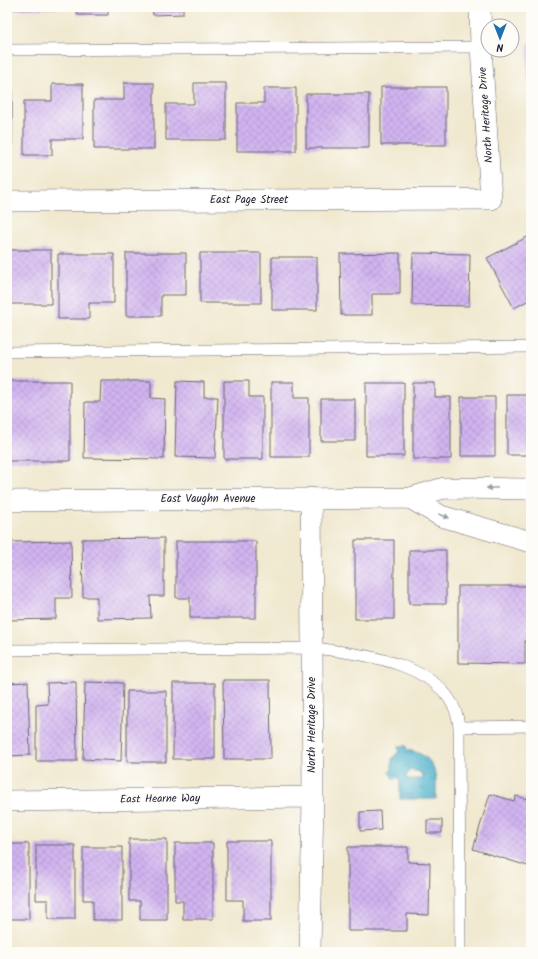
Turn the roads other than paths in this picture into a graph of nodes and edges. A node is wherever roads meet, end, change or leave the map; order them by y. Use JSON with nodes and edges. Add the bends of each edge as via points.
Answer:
{"nodes":[{"id":1,"x":480,"y":7,"type":"edge"},
{"id":2,"x":480,"y":18,"type":"edge"},
{"id":3,"x":480,"y":47,"type":"edge"},
{"id":4,"x":7,"y":50,"type":"edge"},
{"id":5,"x":482,"y":58,"type":"edge"},
{"id":6,"x":491,"y":199,"type":"joint"},
{"id":7,"x":7,"y":201,"type":"edge"},
{"id":8,"x":531,"y":347,"type":"edge"},
{"id":9,"x":7,"y":352,"type":"edge"},
{"id":10,"x":531,"y":489,"type":"edge"},
{"id":11,"x":311,"y":498,"type":"junction"},
{"id":12,"x":410,"y":498,"type":"junction"},
{"id":13,"x":7,"y":501,"type":"edge"},
{"id":14,"x":531,"y":542,"type":"edge"},
{"id":15,"x":312,"y":648,"type":"junction"},
{"id":16,"x":7,"y":650,"type":"edge"},
{"id":17,"x":531,"y":726,"type":"edge"},
{"id":18,"x":459,"y":727,"type":"junction"},
{"id":19,"x":313,"y":797,"type":"junction"},
{"id":20,"x":7,"y":801,"type":"edge"},
{"id":21,"x":310,"y":952,"type":"edge"},
{"id":22,"x":460,"y":952,"type":"edge"}],
"edges":[{"from":1,"to":2,"type":"street","name":"North Heritage Drive"},
{"from":3,"to":4,"type":"lane"},
{"from":5,"to":6,"type":"street","name":"North Heritage Drive"},
{"from":6,"to":7,"type":"street","name":"East Page Street"},
{"from":8,"to":9,"type":"lane"},
{"from":10,"to":12,"type":"street","name":"East Vaughn Avenue","one_way":true,"via":[[444,488]]},
{"from":11,"to":12,"type":"street","name":"East Vaughn Avenue"},
{"from":11,"to":13,"type":"street","name":"East Vaughn Avenue"},
{"from":11,"to":15,"type":"street","name":"North Heritage Drive"},
{"from":12,"to":14,"type":"street","one_way":true,"via":[[441,516]]},
{"from":15,"to":16,"type":"lane"},
{"from":15,"to":18,"type":"lane","via":[[357,653],[399,664],[440,686],[458,713]]},
{"from":15,"to":19,"type":"street","name":"North Heritage Drive"},
{"from":17,"to":18,"type":"lane"},
{"from":18,"to":22,"type":"lane"},
{"from":19,"to":20,"type":"street","name":"East Hearne Way"},
{"from":19,"to":21,"type":"street","name":"North Heritage Drive"}]}
